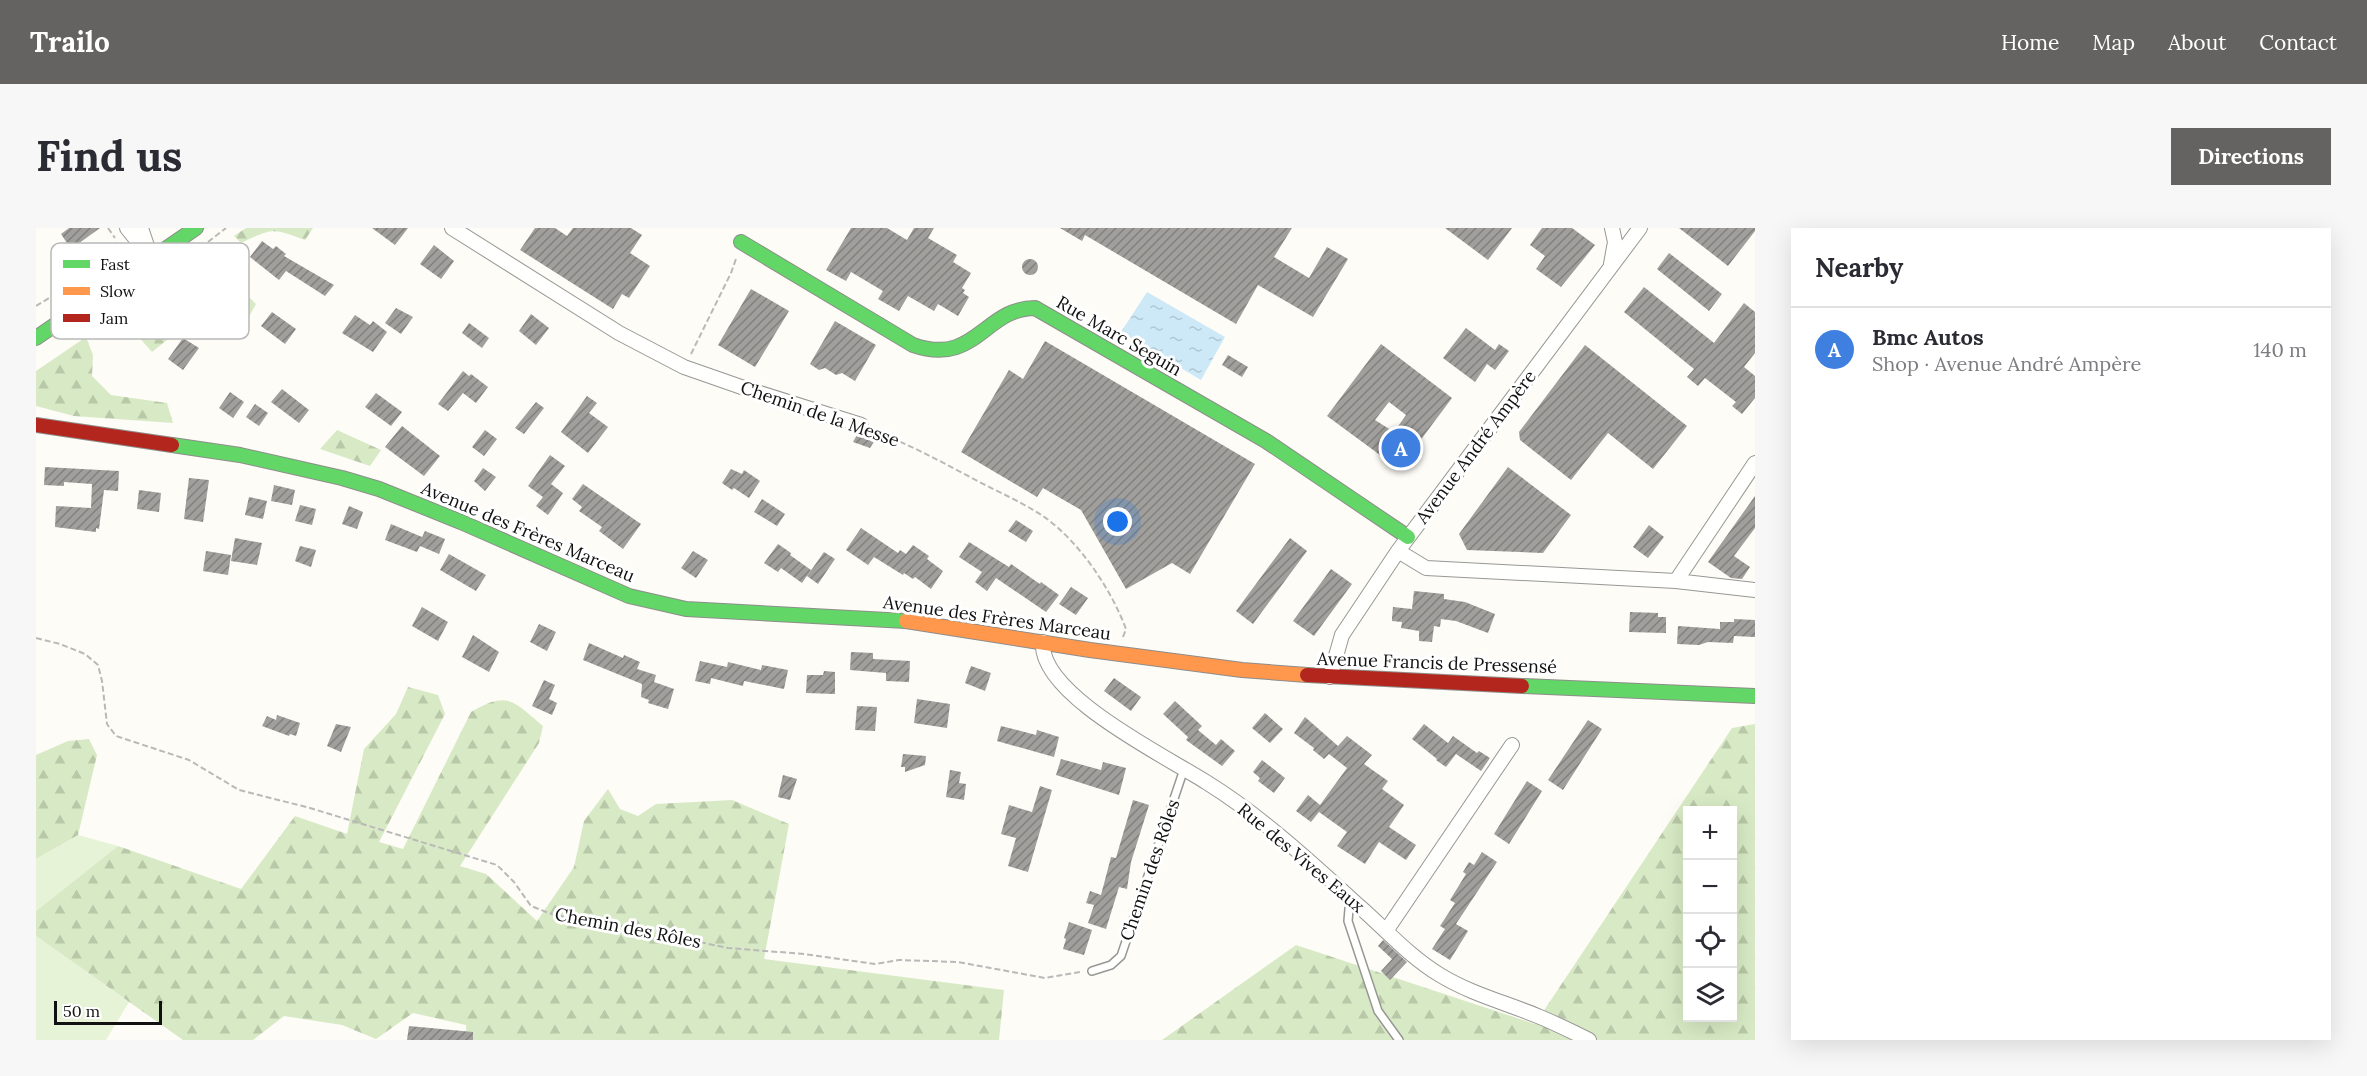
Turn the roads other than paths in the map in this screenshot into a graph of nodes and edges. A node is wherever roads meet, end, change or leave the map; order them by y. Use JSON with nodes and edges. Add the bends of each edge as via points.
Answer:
{"nodes":[{"id":1,"x":141,"y":228,"type":"edge"},
{"id":2,"x":196,"y":228,"type":"edge"},
{"id":3,"x":452,"y":228,"type":"edge"},
{"id":4,"x":1612,"y":228,"type":"edge"},
{"id":5,"x":1640,"y":228,"type":"edge"},
{"id":6,"x":124,"y":232,"type":"edge"},
{"id":7,"x":741,"y":242,"type":"road end"},
{"id":8,"x":135,"y":243,"type":"edge"},
{"id":9,"x":146,"y":243,"type":"edge"},
{"id":10,"x":175,"y":243,"type":"edge"},
{"id":11,"x":1610,"y":269,"type":"junction"},
{"id":12,"x":51,"y":328,"type":"edge"},
{"id":13,"x":36,"y":338,"type":"edge"},
{"id":14,"x":36,"y":425,"type":"edge"},
{"id":15,"x":861,"y":425,"type":"road end"},
{"id":16,"x":1755,"y":463,"type":"edge"},
{"id":17,"x":1408,"y":537,"type":"junction"},
{"id":18,"x":1398,"y":551,"type":"junction"},
{"id":19,"x":1676,"y":581,"type":"junction"},
{"id":20,"x":1755,"y":590,"type":"edge"},
{"id":21,"x":1043,"y":642,"type":"junction"},
{"id":22,"x":1119,"y":654,"type":"joint"},
{"id":23,"x":1330,"y":677,"type":"junction"},
{"id":24,"x":1755,"y":696,"type":"edge"},
{"id":25,"x":1512,"y":744,"type":"dead end"},
{"id":26,"x":1184,"y":769,"type":"junction"},
{"id":27,"x":1350,"y":898,"type":"junction"},
{"id":28,"x":1386,"y":931,"type":"junction"},
{"id":29,"x":1092,"y":971,"type":"road end"},
{"id":30,"x":1399,"y":1040,"type":"edge"},
{"id":31,"x":1589,"y":1040,"type":"edge"}],
"edges":[{"from":1,"to":9,"type":"street"},
{"from":2,"to":10,"type":"main road"},
{"from":3,"to":15,"type":"street","name":"Chemin de la Messe","via":[[619,333],[684,367]]},
{"from":4,"to":11,"type":"street","via":[[1615,242]]},
{"from":5,"to":11,"type":"street","name":"Avenue André Ampère"},
{"from":6,"to":8,"type":"street"},
{"from":7,"to":17,"type":"main road","name":"Rue Marc Seguin","via":[[928,352],[957,349],[1004,317],[1023,308],[1035,308],[1266,441]]},
{"from":11,"to":17,"type":"street","name":"Avenue André Ampère"},
{"from":12,"to":13,"type":"main road"},
{"from":14,"to":21,"type":"main road","name":"Avenue des Frères Marceau","via":[[240,455],[342,478],[452,518],[598,584],[666,606],[731,614],[912,621]]},
{"from":16,"to":19,"type":"street"},
{"from":17,"to":18,"type":"street","name":"Avenue André Ampère"},
{"from":18,"to":19,"type":"street","via":[[1425,568]]},
{"from":18,"to":23,"type":"street","name":"Avenue André Ampère","via":[[1342,635]]},
{"from":19,"to":20,"type":"street"},
{"from":21,"to":22,"type":"main road","name":"Avenue des Frères Marceau"},
{"from":21,"to":26,"type":"street","name":"Rue des Vives Eaux","via":[[1042,650],[1050,666],[1061,685],[1075,698]]},
{"from":22,"to":23,"type":"main road","name":"Avenue Francis de Pressensé"},
{"from":23,"to":24,"type":"main road","name":"Avenue Francis de Pressensé"},
{"from":25,"to":28,"type":"street"},
{"from":26,"to":27,"type":"street","name":"Rue des Vives Eaux","via":[[1228,797]]},
{"from":26,"to":29,"type":"lane","name":"Chemin des Rôles","via":[[1121,956],[1111,965]]},
{"from":27,"to":28,"type":"street","name":"Rue des Vives Eaux"},
{"from":27,"to":30,"type":"lane","via":[[1348,921],[1378,1011]]},
{"from":28,"to":31,"type":"street","name":"Rue des Vives Eaux","via":[[1441,976]]}]}
